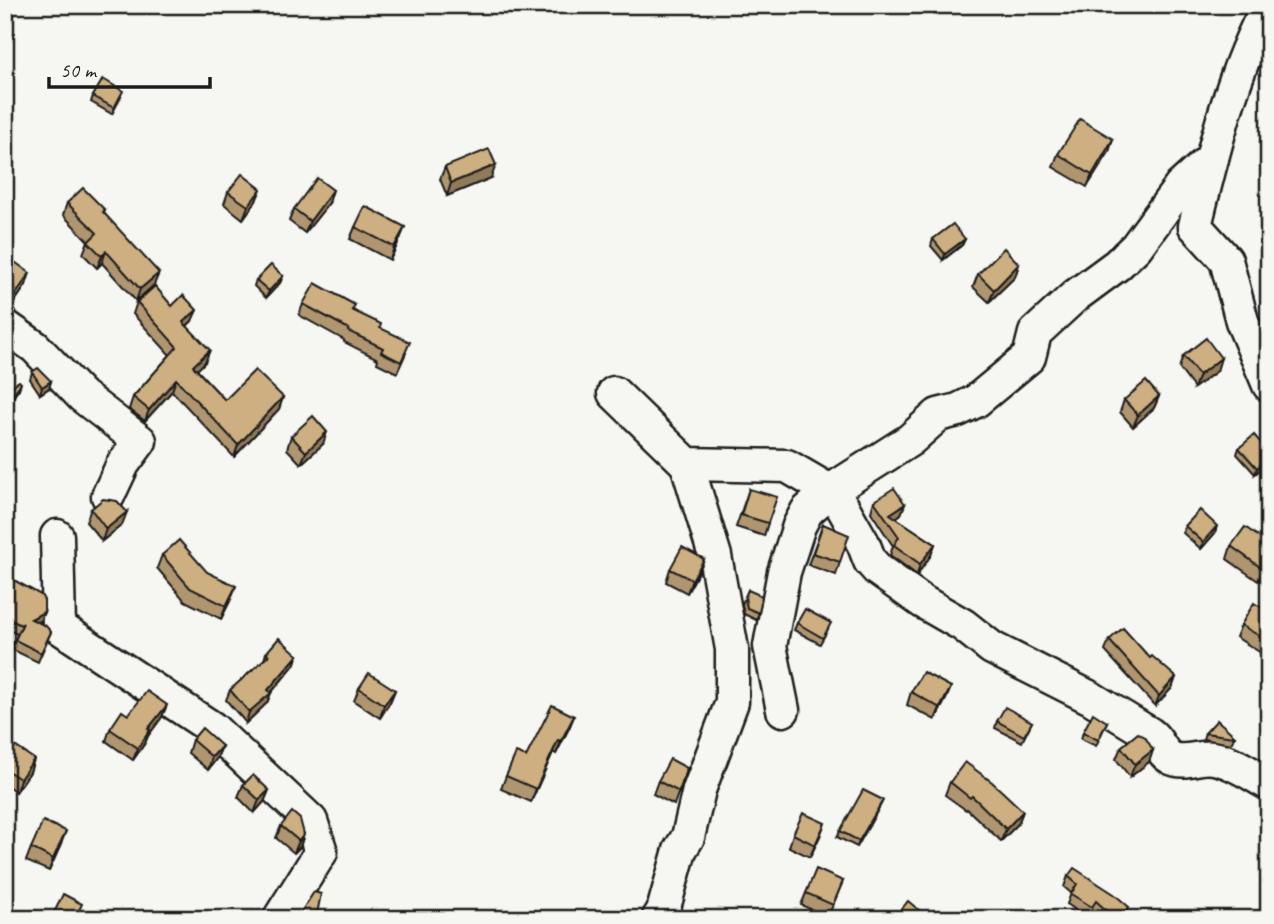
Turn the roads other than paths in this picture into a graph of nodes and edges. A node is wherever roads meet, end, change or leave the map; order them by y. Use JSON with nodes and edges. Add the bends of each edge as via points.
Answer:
{"nodes":[{"id":1,"x":1269,"y":5,"type":"edge"},
{"id":2,"x":1212,"y":158,"type":"junction"},
{"id":3,"x":1181,"y":186,"type":"junction"},
{"id":4,"x":1195,"y":226,"type":"junction"},
{"id":5,"x":5,"y":326,"type":"edge"},
{"id":6,"x":1269,"y":385,"type":"edge"},
{"id":7,"x":614,"y":393,"type":"dead end"},
{"id":8,"x":687,"y":464,"type":"junction"},
{"id":9,"x":830,"y":491,"type":"junction"},
{"id":10,"x":108,"y":496,"type":"dead end"},
{"id":11,"x":57,"y":536,"type":"dead end"},
{"id":12,"x":783,"y":710,"type":"dead end"},
{"id":13,"x":1269,"y":784,"type":"edge"},
{"id":14,"x":279,"y":919,"type":"edge"},
{"id":15,"x":658,"y":919,"type":"edge"}],
"edges":[{"from":1,"to":2,"type":"street","via":[[1250,43]]},
{"from":2,"to":3,"type":"street"},
{"from":2,"to":4,"type":"street"},
{"from":3,"to":4,"type":"street"},
{"from":3,"to":9,"type":"street","via":[[1136,247],[1035,333],[1029,357],[976,401],[938,415],[910,440]]},
{"from":4,"to":6,"type":"street","via":[[1226,260],[1242,321]]},
{"from":5,"to":10,"type":"street","via":[[35,347],[82,397],[140,442]]},
{"from":7,"to":8,"type":"street"},
{"from":8,"to":9,"type":"street","via":[[787,466]]},
{"from":8,"to":15,"type":"street","via":[[715,556],[732,649],[732,702]]},
{"from":9,"to":12,"type":"street","via":[[807,511],[784,572],[770,646]]},
{"from":9,"to":13,"type":"street","via":[[870,561],[923,602],[992,648],[1091,698],[1157,738],[1171,758],[1185,762],[1211,757]]},
{"from":11,"to":14,"type":"street","via":[[59,627],[212,727],[312,821],[321,852]]}]}
